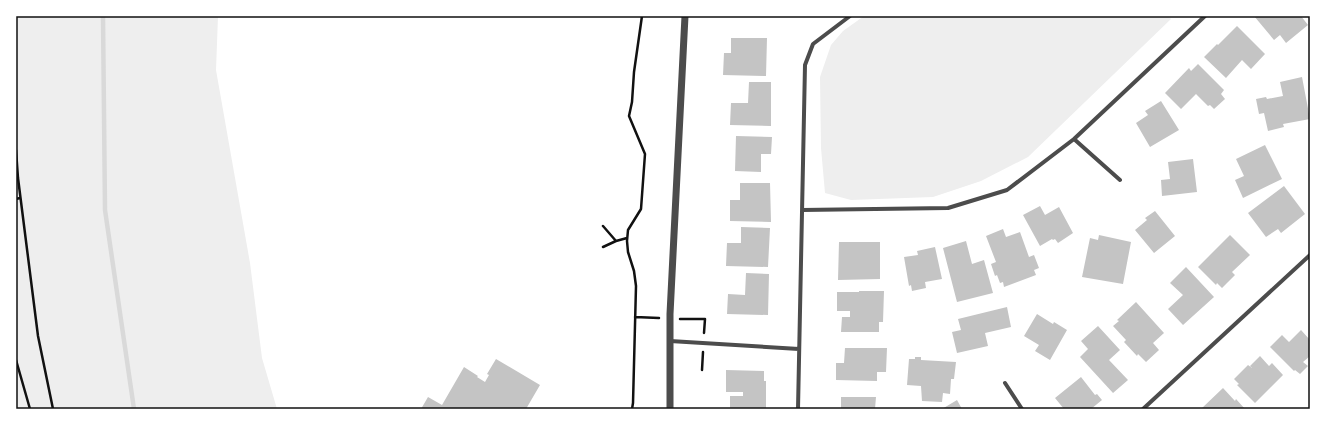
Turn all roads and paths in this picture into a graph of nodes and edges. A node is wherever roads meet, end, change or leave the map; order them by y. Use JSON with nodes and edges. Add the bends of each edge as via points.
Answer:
{"nodes":[{"id":1,"x":642,"y":16,"type":"edge"},
{"id":2,"x":685,"y":16,"type":"edge"},
{"id":3,"x":850,"y":16,"type":"edge"},
{"id":4,"x":1205,"y":16,"type":"edge"},
{"id":5,"x":1074,"y":139,"type":"junction"},
{"id":6,"x":16,"y":150,"type":"edge"},
{"id":7,"x":1120,"y":180,"type":"dead end"},
{"id":8,"x":20,"y":198,"type":"junction"},
{"id":9,"x":16,"y":199,"type":"edge"},
{"id":10,"x":802,"y":210,"type":"junction"},
{"id":11,"x":603,"y":226,"type":"dead end"},
{"id":12,"x":627,"y":238,"type":"junction"},
{"id":13,"x":616,"y":241,"type":"junction"},
{"id":14,"x":603,"y":247,"type":"dead end"},
{"id":15,"x":1310,"y":255,"type":"edge"},
{"id":16,"x":670,"y":341,"type":"junction"},
{"id":17,"x":799,"y":349,"type":"junction"},
{"id":18,"x":16,"y":360,"type":"edge"},
{"id":19,"x":1005,"y":383,"type":"dead end"},
{"id":20,"x":30,"y":409,"type":"edge"},
{"id":21,"x":53,"y":409,"type":"edge"},
{"id":22,"x":632,"y":409,"type":"edge"},
{"id":23,"x":670,"y":409,"type":"edge"},
{"id":24,"x":798,"y":409,"type":"edge"},
{"id":25,"x":1022,"y":409,"type":"edge"},
{"id":26,"x":1143,"y":409,"type":"edge"}],
"edges":[{"from":1,"to":12,"type":"path","via":[[629,116],[645,154],[641,209],[628,230]]},
{"from":2,"to":16,"type":"street"},
{"from":3,"to":10,"type":"street","via":[[813,44],[805,65]]},
{"from":4,"to":5,"type":"street"},
{"from":5,"to":7,"type":"street"},
{"from":5,"to":10,"type":"street","via":[[1007,190],[948,208]]},
{"from":6,"to":8,"type":"path"},
{"from":8,"to":9,"type":"path"},
{"from":8,"to":21,"type":"path","via":[[38,336]]},
{"from":10,"to":17,"type":"street"},
{"from":11,"to":13,"type":"path"},
{"from":12,"to":13,"type":"path"},
{"from":12,"to":22,"type":"path","via":[[636,286]]},
{"from":13,"to":14,"type":"path"},
{"from":15,"to":26,"type":"street"},
{"from":16,"to":17,"type":"street"},
{"from":16,"to":23,"type":"street"},
{"from":17,"to":24,"type":"street"},
{"from":18,"to":20,"type":"path"},
{"from":19,"to":25,"type":"street"}]}
